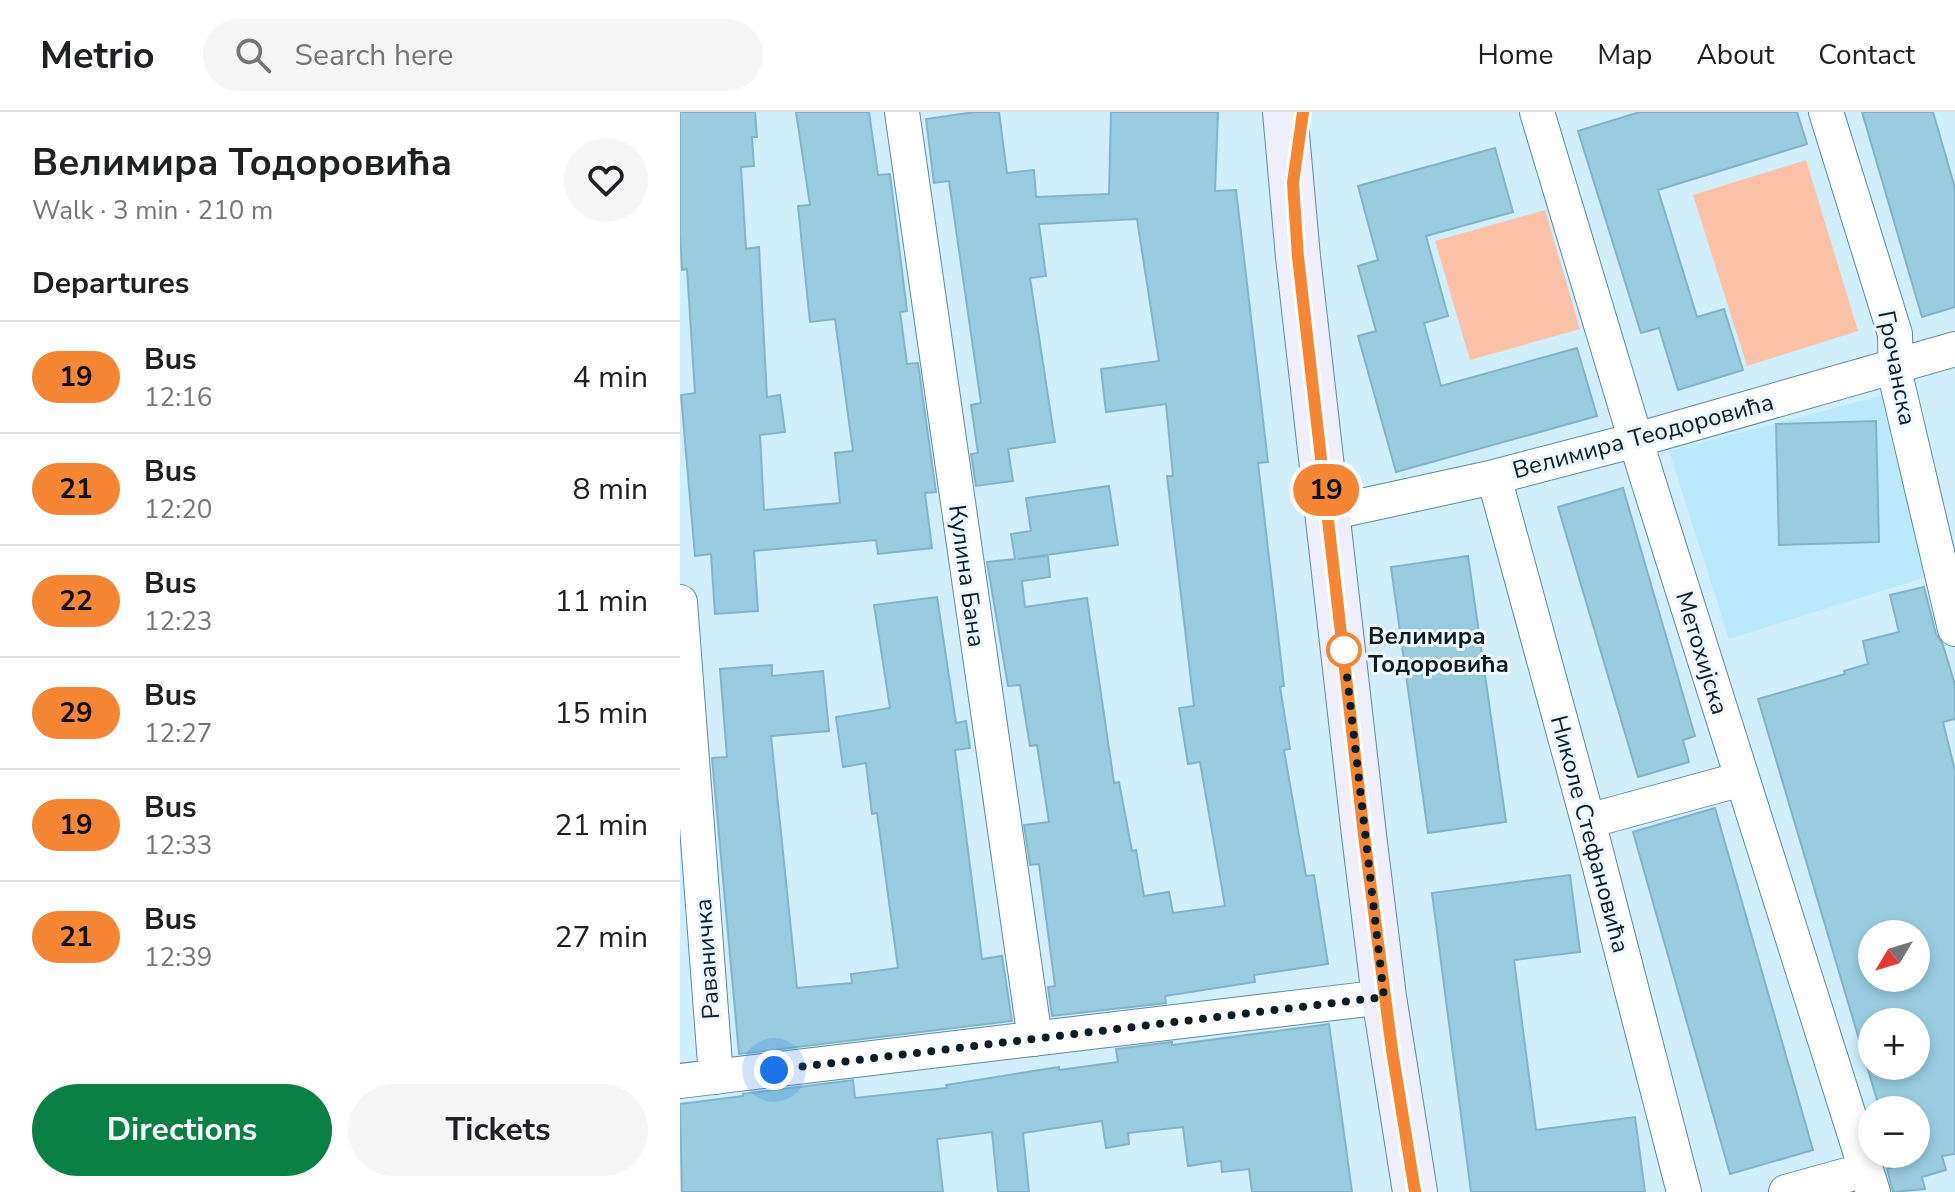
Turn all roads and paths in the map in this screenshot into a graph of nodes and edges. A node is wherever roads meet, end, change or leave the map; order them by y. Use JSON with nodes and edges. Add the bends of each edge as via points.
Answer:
{"nodes":[{"id":1,"x":902,"y":112,"type":"edge"},
{"id":2,"x":1285,"y":112,"type":"edge"},
{"id":3,"x":1303,"y":112,"type":"edge"},
{"id":4,"x":1537,"y":112,"type":"edge"},
{"id":5,"x":1826,"y":112,"type":"edge"},
{"id":6,"x":1293,"y":183,"type":"junction"},
{"id":7,"x":1955,"y":349,"type":"edge"},
{"id":8,"x":1895,"y":365,"type":"junction"},
{"id":9,"x":1636,"y":440,"type":"junction"},
{"id":10,"x":1494,"y":477,"type":"junction"},
{"id":11,"x":1329,"y":513,"type":"junction"},
{"id":12,"x":680,"y":602,"type":"edge"},
{"id":13,"x":1955,"y":629,"type":"edge"},
{"id":14,"x":1742,"y":779,"type":"junction"},
{"id":15,"x":1588,"y":821,"type":"junction"},
{"id":16,"x":1384,"y":997,"type":"junction"},
{"id":17,"x":1035,"y":1039,"type":"junction"},
{"id":18,"x":716,"y":1077,"type":"junction"},
{"id":19,"x":680,"y":1081,"type":"edge"},
{"id":20,"x":1863,"y":1176,"type":"edge"},
{"id":21,"x":1415,"y":1192,"type":"edge"},
{"id":22,"x":1684,"y":1192,"type":"edge"},
{"id":23,"x":1786,"y":1192,"type":"edge"}],
"edges":[{"from":1,"to":17,"type":"street","name":"Кулина Бана"},
{"from":2,"to":6,"type":"main road"},
{"from":3,"to":6,"type":"main road"},
{"from":4,"to":9,"type":"street","name":"Метохијска"},
{"from":5,"to":8,"type":"street","name":"Грочанска","via":[[1895,334]]},
{"from":6,"to":11,"type":"main road"},
{"from":7,"to":8,"type":"street","name":"Велимира Теодоровића"},
{"from":8,"to":9,"type":"street","name":"Велимира Теодоровића"},
{"from":8,"to":13,"type":"street","name":"Грочанска"},
{"from":9,"to":10,"type":"street","name":"Велимира Теодоровића"},
{"from":9,"to":14,"type":"street","name":"Метохијска"},
{"from":10,"to":11,"type":"street","name":"Велимира Теодоровића"},
{"from":10,"to":15,"type":"street","name":"Николе Стефановића"},
{"from":11,"to":16,"type":"main road"},
{"from":12,"to":18,"type":"street","name":"Раваничка"},
{"from":14,"to":15,"type":"street"},
{"from":14,"to":20,"type":"street","name":"Метохијска"},
{"from":15,"to":22,"type":"street","name":"Николе Стефановића"},
{"from":16,"to":17,"type":"street"},
{"from":16,"to":21,"type":"main road"},
{"from":17,"to":18,"type":"street"},
{"from":18,"to":19,"type":"street"},
{"from":20,"to":23,"type":"street"}]}
